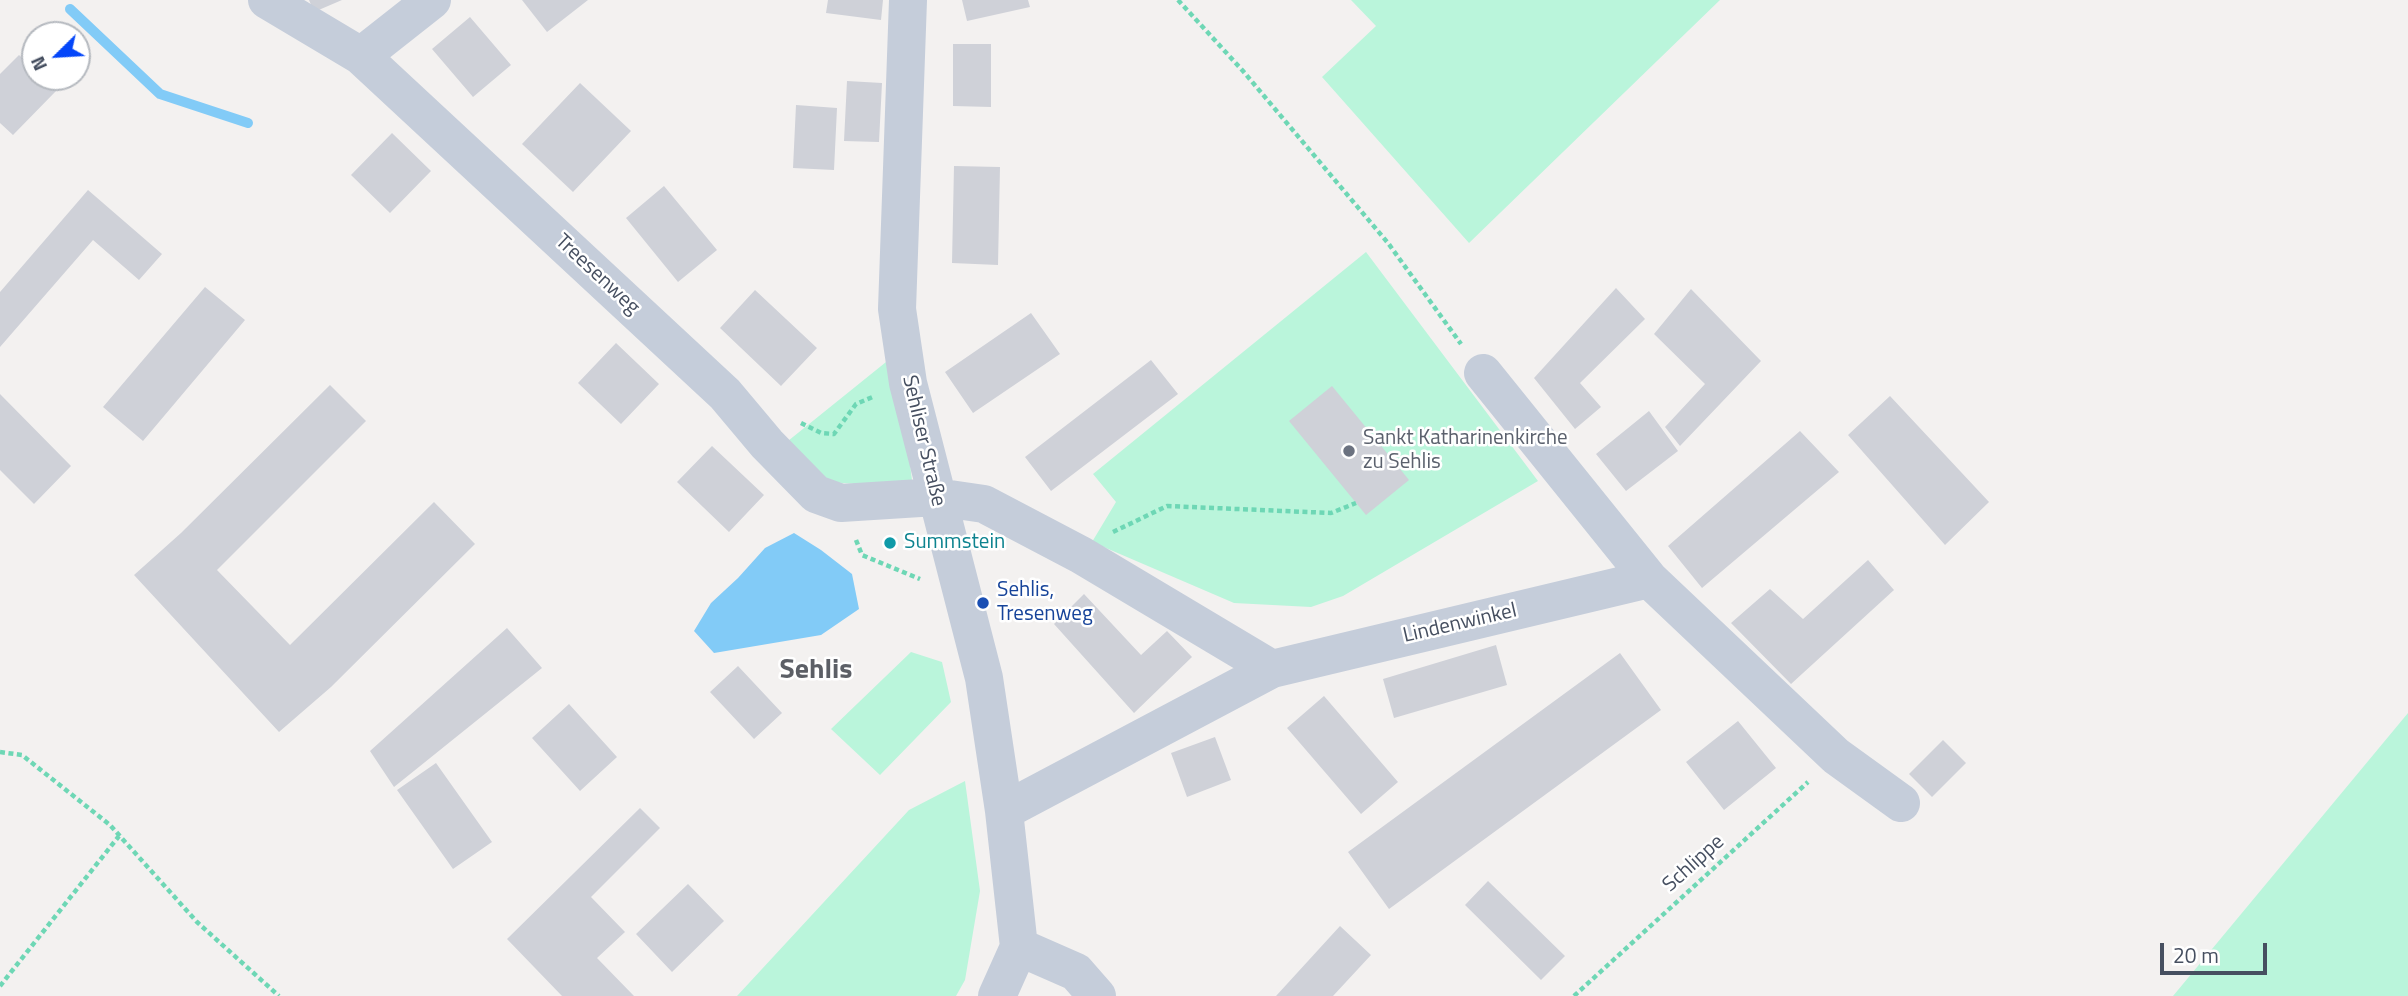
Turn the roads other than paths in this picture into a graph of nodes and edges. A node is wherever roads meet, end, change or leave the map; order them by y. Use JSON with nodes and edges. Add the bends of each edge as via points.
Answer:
{"nodes":[{"id":1,"x":267,"y":0,"type":"edge"},
{"id":2,"x":432,"y":0,"type":"edge"},
{"id":3,"x":908,"y":0,"type":"edge"},
{"id":4,"x":361,"y":56,"type":"junction"},
{"id":5,"x":1482,"y":373,"type":"road end"},
{"id":6,"x":936,"y":497,"type":"junction"},
{"id":7,"x":1649,"y":579,"type":"junction"},
{"id":8,"x":1272,"y":669,"type":"junction"},
{"id":9,"x":1901,"y":803,"type":"dead end"},
{"id":10,"x":1004,"y":811,"type":"junction"},
{"id":11,"x":1019,"y":947,"type":"junction"},
{"id":12,"x":997,"y":996,"type":"edge"},
{"id":13,"x":1097,"y":996,"type":"edge"}],
"edges":[{"from":1,"to":4,"type":"street","name":"Treesenweg"},
{"from":2,"to":4,"type":"street"},
{"from":3,"to":6,"type":"street","name":"Sehliser Straße","via":[[897,309],[908,383]]},
{"from":4,"to":6,"type":"street","name":"Treesenweg","via":[[725,394],[816,494],[841,503]]},
{"from":5,"to":7,"type":"street"},
{"from":6,"to":8,"type":"street","via":[[984,504],[1081,555]]},
{"from":6,"to":10,"type":"street","name":"Sehliser Straße","via":[[984,678]]},
{"from":7,"to":8,"type":"street","name":"Lindenwinkel"},
{"from":7,"to":9,"type":"street","via":[[1836,756]]},
{"from":8,"to":10,"type":"street","name":"Lindenwinkel"},
{"from":10,"to":11,"type":"street","name":"Sehliser Straße"},
{"from":11,"to":12,"type":"street"},
{"from":11,"to":13,"type":"street","via":[[1076,972]]}]}
